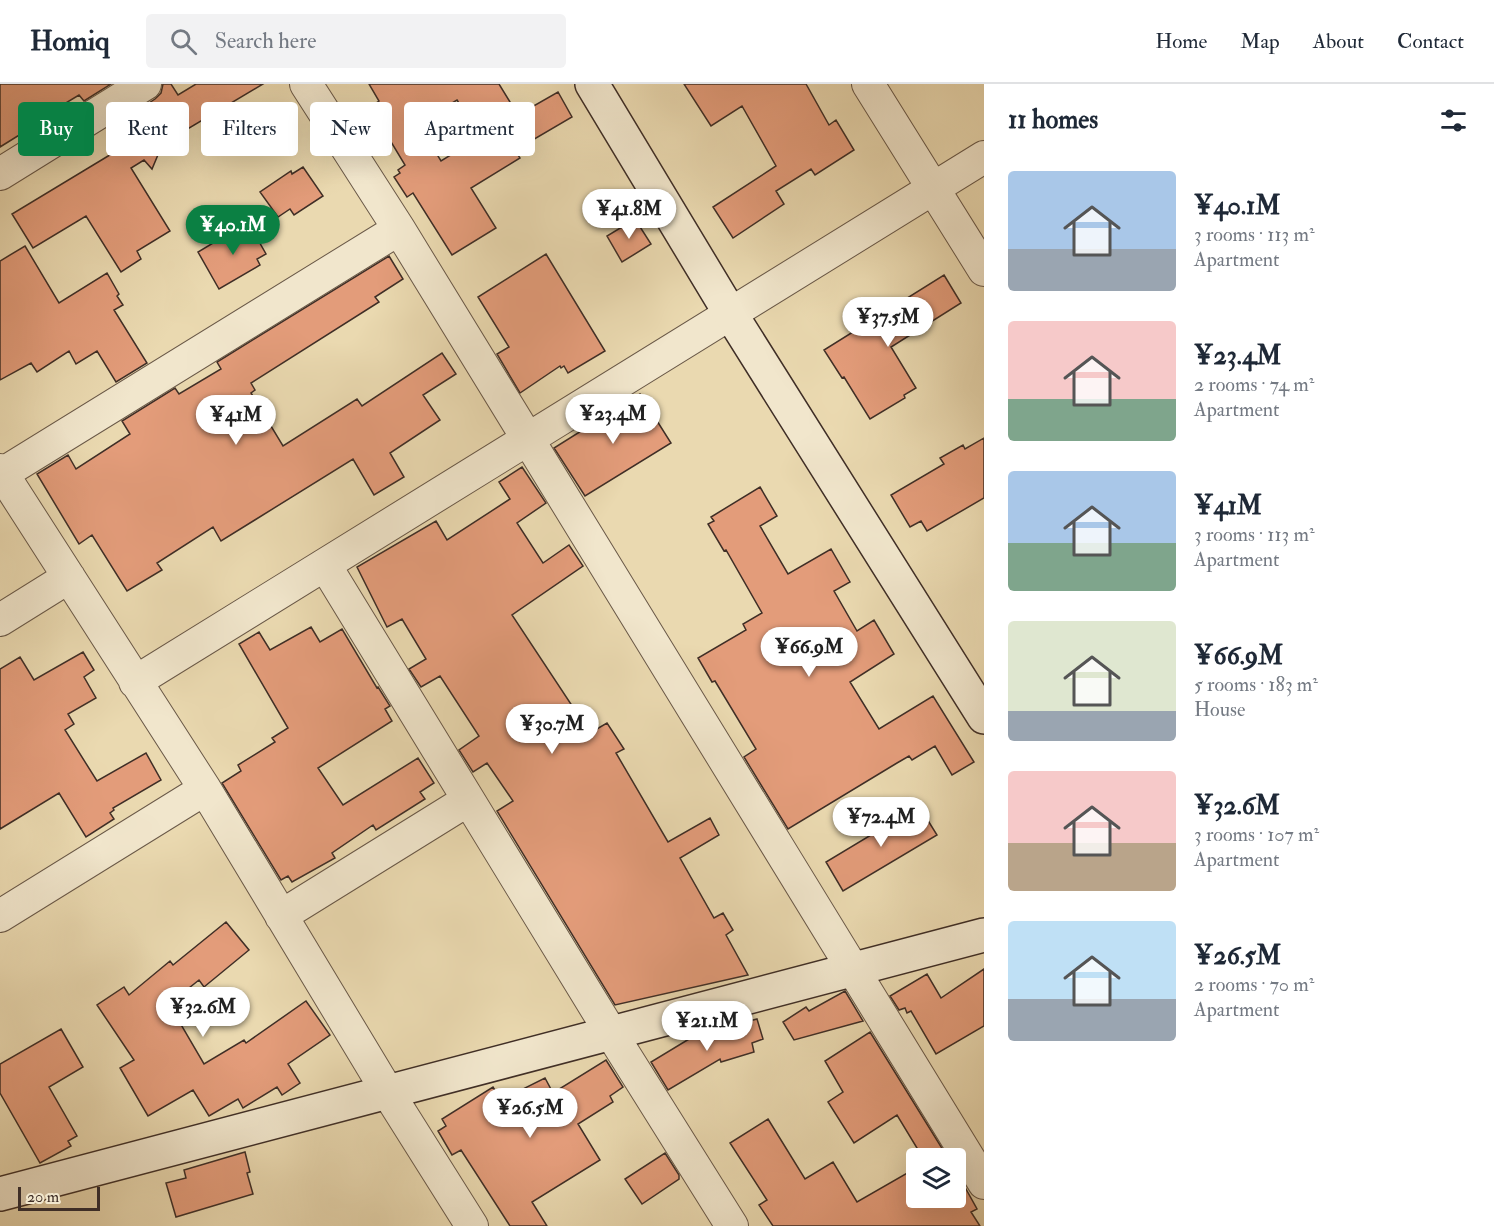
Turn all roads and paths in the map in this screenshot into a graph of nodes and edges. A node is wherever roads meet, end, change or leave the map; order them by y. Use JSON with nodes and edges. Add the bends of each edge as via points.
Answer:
{"nodes":[{"id":1,"x":145,"y":84,"type":"edge"},
{"id":2,"x":306,"y":84,"type":"edge"},
{"id":3,"x":592,"y":84,"type":"edge"},
{"id":4,"x":868,"y":84,"type":"edge"},
{"id":5,"x":984,"y":158,"type":"edge"},
{"id":6,"x":0,"y":174,"type":"edge"},
{"id":7,"x":933,"y":190,"type":"junction"},
{"id":8,"x":399,"y":229,"type":"junction"},
{"id":9,"x":984,"y":270,"type":"edge"},
{"id":10,"x":730,"y":314,"type":"junction"},
{"id":11,"x":529,"y":438,"type":"junction"},
{"id":12,"x":1,"y":472,"type":"edge"},
{"id":13,"x":325,"y":565,"type":"junction"},
{"id":14,"x":69,"y":577,"type":"junction"},
{"id":15,"x":0,"y":620,"type":"edge"},
{"id":16,"x":135,"y":682,"type":"junction"},
{"id":17,"x":984,"y":717,"type":"edge"},
{"id":18,"x":205,"y":789,"type":"junction"},
{"id":19,"x":468,"y":800,"type":"junction"},
{"id":20,"x":0,"y":916,"type":"edge"},
{"id":21,"x":282,"y":916,"type":"junction"},
{"id":22,"x":984,"y":936,"type":"edge"},
{"id":23,"x":853,"y":969,"type":"junction"},
{"id":24,"x":611,"y":1033,"type":"junction"},
{"id":25,"x":387,"y":1091,"type":"junction"},
{"id":26,"x":984,"y":1183,"type":"edge"},
{"id":27,"x":0,"y":1194,"type":"edge"},
{"id":28,"x":472,"y":1226,"type":"edge"},
{"id":29,"x":732,"y":1226,"type":"edge"}],
"edges":[{"from":1,"to":6,"type":"street"},
{"from":2,"to":8,"type":"street"},
{"from":3,"to":10,"type":"street"},
{"from":4,"to":7,"type":"street"},
{"from":5,"to":7,"type":"street"},
{"from":7,"to":9,"type":"street"},
{"from":7,"to":10,"type":"street"},
{"from":8,"to":11,"type":"street"},
{"from":8,"to":12,"type":"street"},
{"from":10,"to":11,"type":"street"},
{"from":10,"to":17,"type":"street"},
{"from":11,"to":13,"type":"street"},
{"from":11,"to":23,"type":"street"},
{"from":12,"to":14,"type":"street"},
{"from":13,"to":16,"type":"street"},
{"from":13,"to":19,"type":"street"},
{"from":14,"to":15,"type":"street"},
{"from":14,"to":16,"type":"street"},
{"from":16,"to":18,"type":"street"},
{"from":18,"to":20,"type":"street"},
{"from":18,"to":21,"type":"street"},
{"from":19,"to":21,"type":"street"},
{"from":19,"to":24,"type":"street"},
{"from":21,"to":25,"type":"street"},
{"from":22,"to":23,"type":"street"},
{"from":23,"to":24,"type":"street"},
{"from":23,"to":26,"type":"street"},
{"from":24,"to":25,"type":"street"},
{"from":24,"to":29,"type":"street"},
{"from":25,"to":27,"type":"street"},
{"from":25,"to":28,"type":"street"}]}
